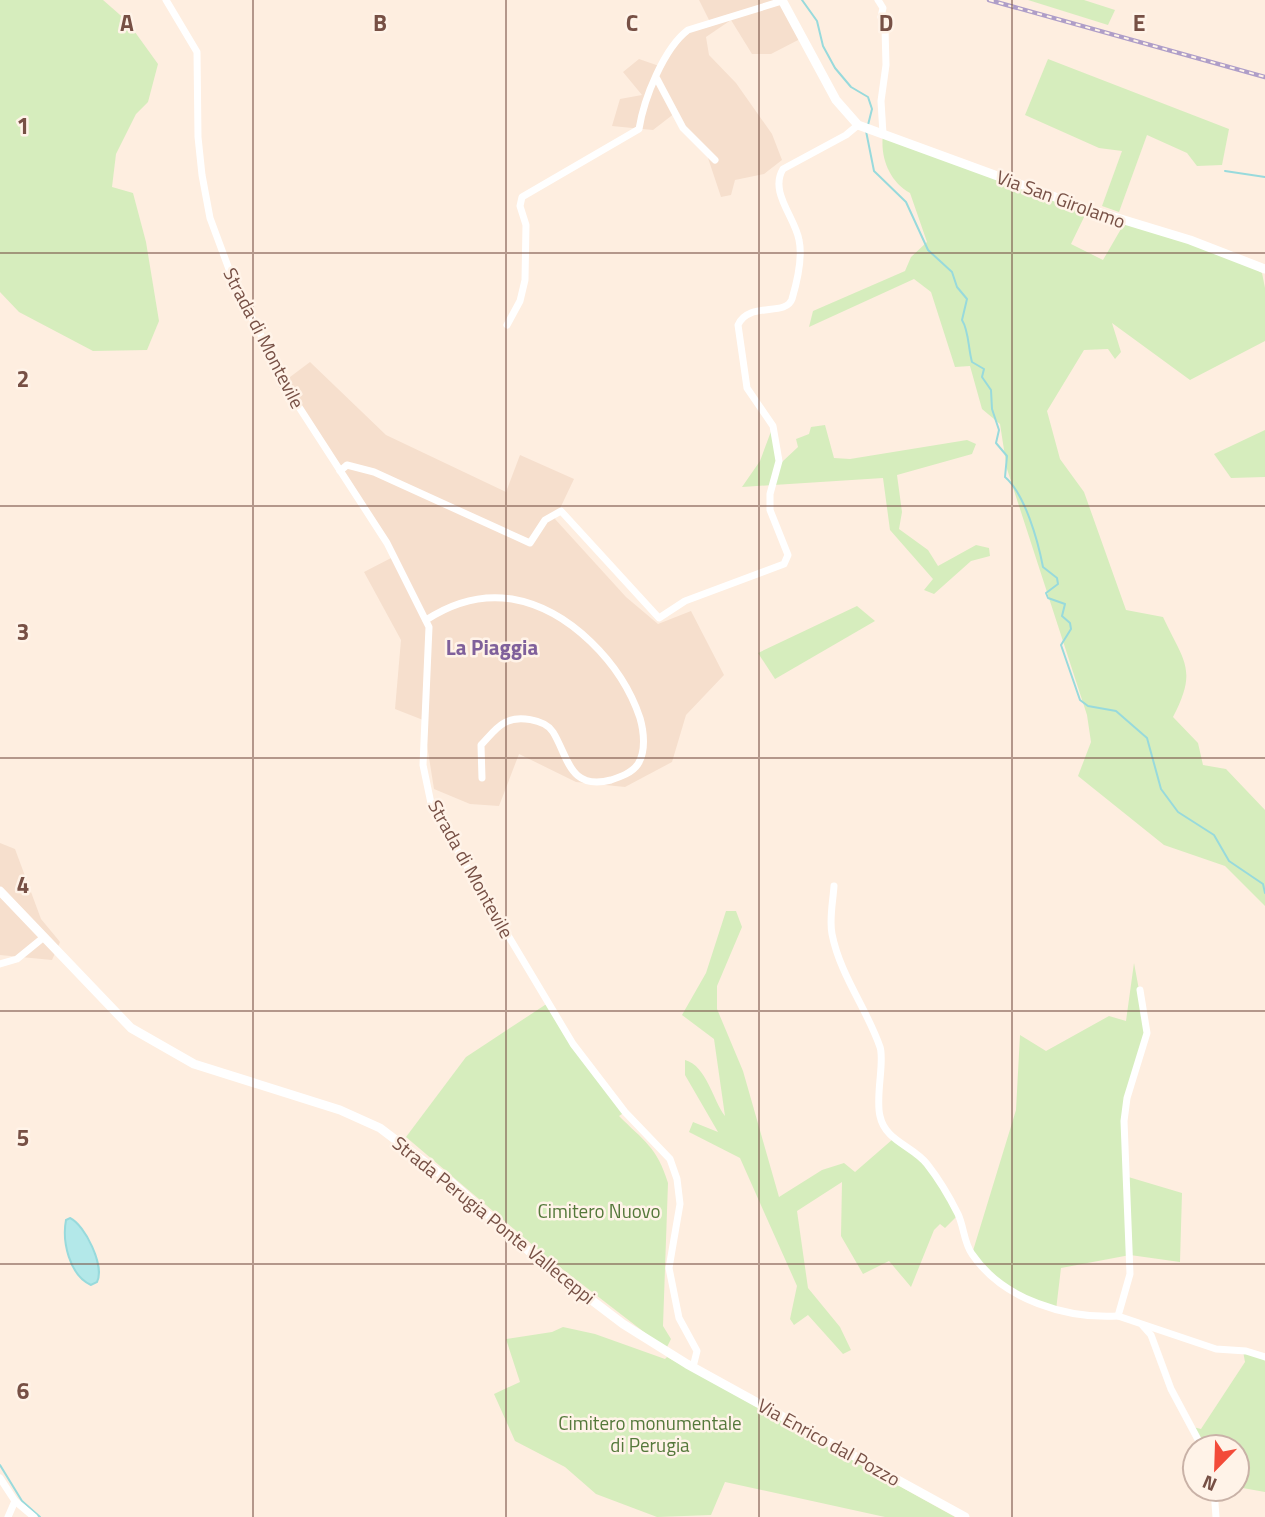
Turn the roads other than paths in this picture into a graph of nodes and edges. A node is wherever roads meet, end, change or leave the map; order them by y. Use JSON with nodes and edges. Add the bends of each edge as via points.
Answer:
{"nodes":[{"id":1,"x":166,"y":0,"type":"edge"},
{"id":2,"x":878,"y":0,"type":"edge"},
{"id":3,"x":782,"y":1,"type":"edge"},
{"id":4,"x":657,"y":79,"type":"junction"},
{"id":5,"x":858,"y":125,"type":"junction"},
{"id":6,"x":880,"y":132,"type":"junction"},
{"id":7,"x":715,"y":160,"type":"dead end"},
{"id":8,"x":1265,"y":269,"type":"edge"},
{"id":9,"x":507,"y":325,"type":"dead end"},
{"id":10,"x":340,"y":471,"type":"junction"},
{"id":11,"x":426,"y":620,"type":"junction"},
{"id":12,"x":482,"y":778,"type":"dead end"},
{"id":13,"x":834,"y":887,"type":"dead end"},
{"id":14,"x":0,"y":891,"type":"edge"},
{"id":15,"x":44,"y":937,"type":"junction"},
{"id":16,"x":2,"y":963,"type":"edge"},
{"id":17,"x":1140,"y":990,"type":"dead end"},
{"id":18,"x":1118,"y":1316,"type":"junction"},
{"id":19,"x":1142,"y":1324,"type":"junction"},
{"id":20,"x":1265,"y":1357,"type":"edge"},
{"id":21,"x":693,"y":1367,"type":"junction"},
{"id":22,"x":1194,"y":1433,"type":"edge"},
{"id":23,"x":0,"y":1478,"type":"edge"},
{"id":24,"x":15,"y":1501,"type":"junction"},
{"id":25,"x":8,"y":1517,"type":"edge"},
{"id":26,"x":34,"y":1517,"type":"edge"},
{"id":27,"x":965,"y":1517,"type":"edge"}],
"edges":[{"from":1,"to":10,"type":"street","name":"Strada di Montevile","via":[[197,52],[198,137],[210,218],[236,288],[299,407]]},
{"from":2,"to":6,"type":"street","via":[[884,8],[885,28]]},
{"from":3,"to":4,"type":"street","via":[[688,30],[676,39]]},
{"from":3,"to":5,"type":"street","via":[[836,100]]},
{"from":4,"to":7,"type":"street","via":[[683,128]]},
{"from":4,"to":9,"type":"street","via":[[643,106],[639,129],[522,197],[526,280]]},
{"from":5,"to":6,"type":"street","name":"Via San Girolamo"},
{"from":5,"to":10,"type":"street","via":[[783,169],[779,190],[799,240],[791,302],[744,315],[738,325],[747,388],[773,426],[779,461],[769,510],[788,555],[784,564],[685,601],[659,618],[561,511],[545,520],[530,543],[373,472],[347,465]]},
{"from":6,"to":8,"type":"street","name":"Via San Girolamo"},
{"from":10,"to":11,"type":"street","name":"Strada di Montevile","via":[[387,543]]},
{"from":11,"to":12,"type":"street","via":[[446,607],[476,598],[512,599],[540,609],[601,651],[632,696],[643,729],[643,753],[637,766],[622,777],[586,779],[566,763],[552,730],[543,723],[515,720],[505,722],[481,745]]},
{"from":11,"to":21,"type":"street","name":"Strada di Montevile","via":[[423,765],[432,808],[573,1044],[625,1112],[670,1159],[680,1204],[670,1278],[679,1318],[696,1351]]},
{"from":13,"to":18,"type":"street","via":[[831,933],[882,1051],[880,1117],[887,1131],[928,1165],[958,1215],[972,1254],[998,1280],[1024,1297],[1066,1314]]},
{"from":14,"to":15,"type":"street","name":"Strada Perugia Ponte Valleceppi"},
{"from":15,"to":16,"type":"street","via":[[17,959]]},
{"from":15,"to":21,"type":"street","name":"Strada Perugia Ponte Valleceppi","via":[[131,1028],[150,1041],[194,1064],[340,1110],[388,1132],[539,1260],[623,1324]]},
{"from":17,"to":18,"type":"street","via":[[1147,1032],[1124,1121],[1130,1275]]},
{"from":18,"to":19,"type":"street"},
{"from":19,"to":20,"type":"street","via":[[1216,1349]]},
{"from":19,"to":22,"type":"street"},
{"from":21,"to":27,"type":"street","name":"Via Enrico dal Pozzo"},
{"from":23,"to":24,"type":"street"},
{"from":24,"to":25,"type":"street"},
{"from":24,"to":26,"type":"street"}]}
